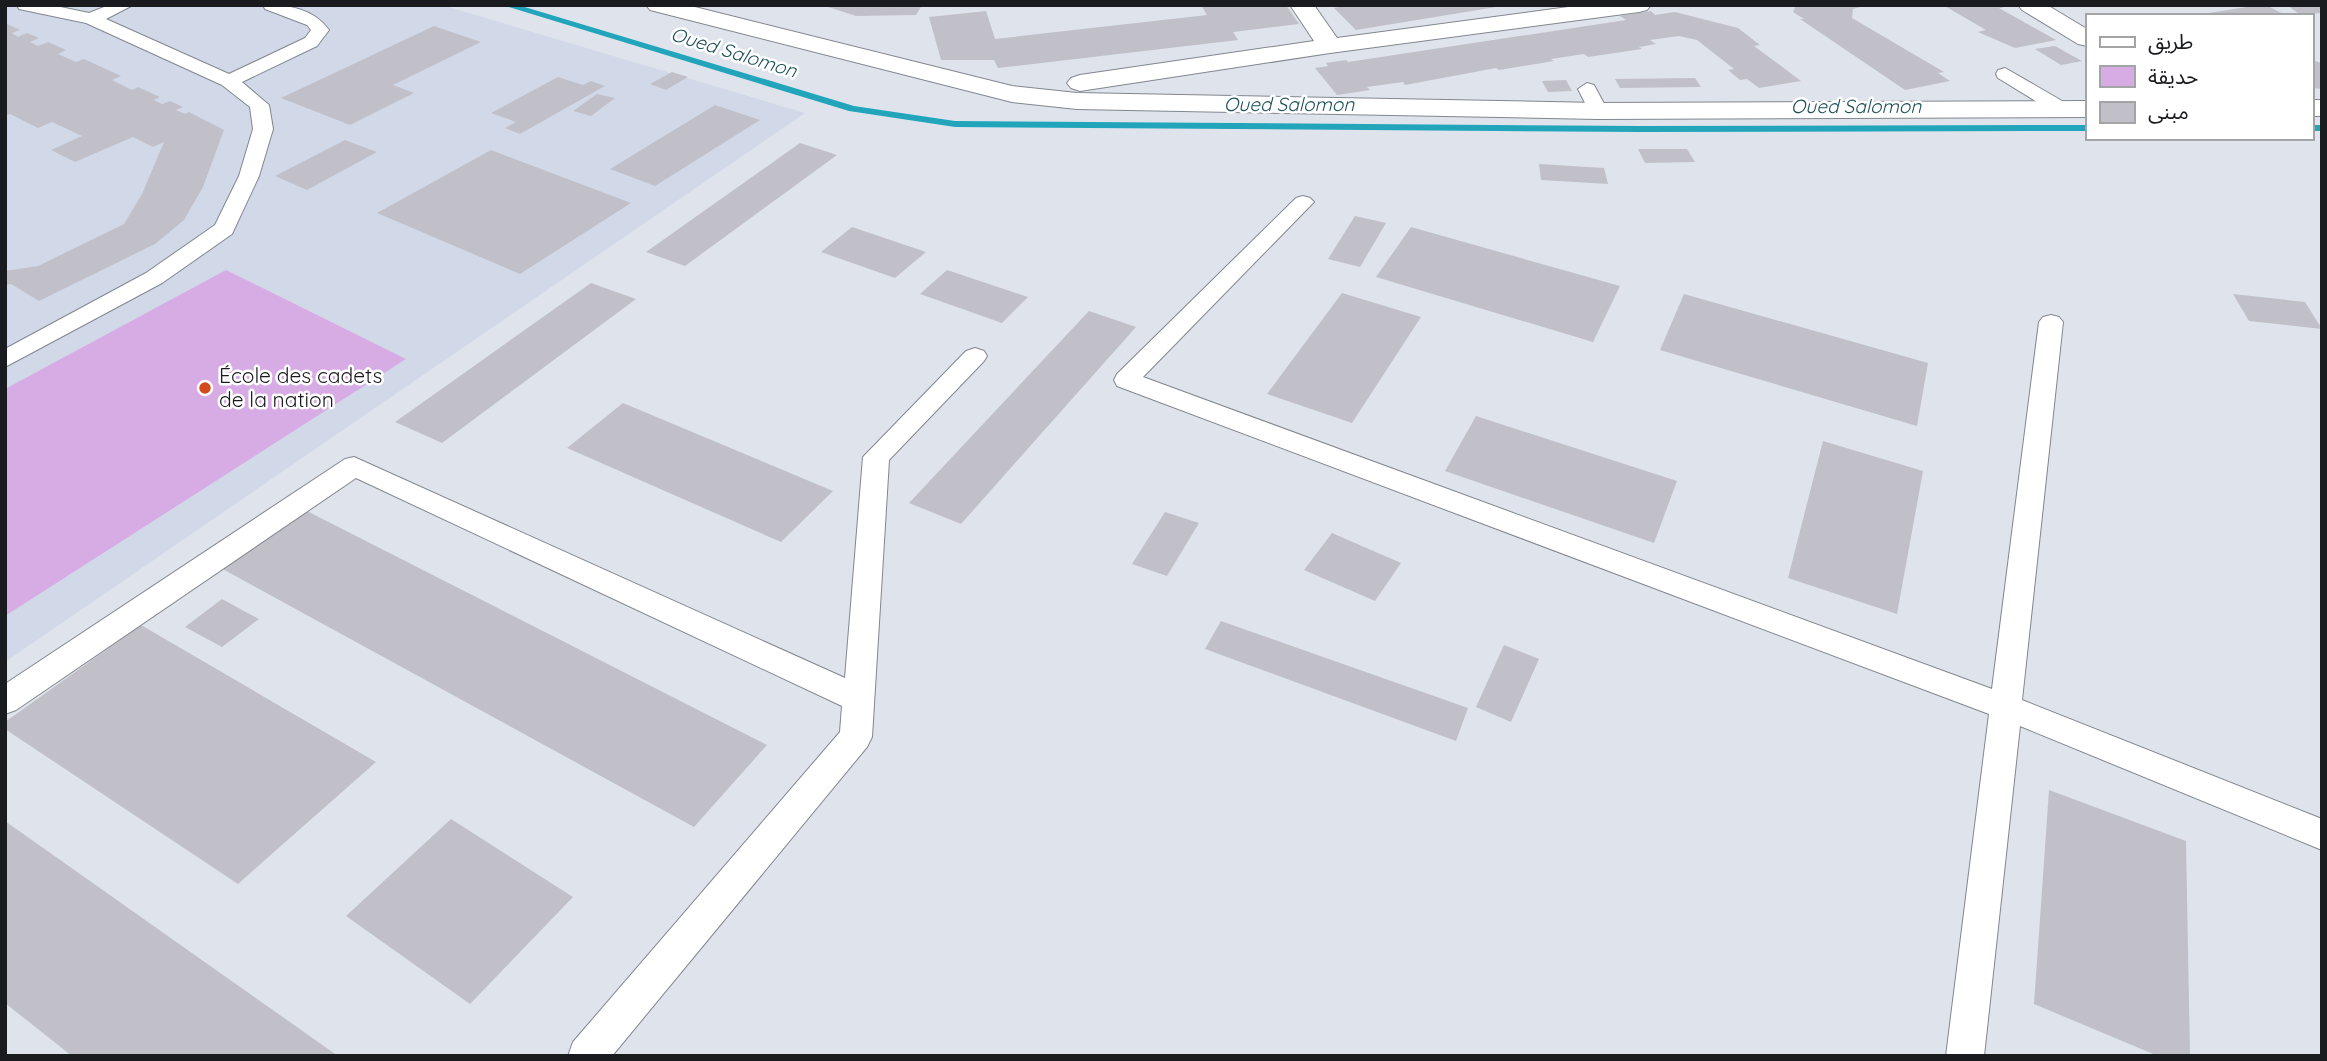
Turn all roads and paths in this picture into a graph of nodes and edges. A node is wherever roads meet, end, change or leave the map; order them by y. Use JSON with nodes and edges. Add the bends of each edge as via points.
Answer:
{"nodes":[{"id":1,"x":25,"y":5,"type":"edge"},
{"id":2,"x":125,"y":5,"type":"edge"},
{"id":3,"x":271,"y":5,"type":"edge"},
{"id":4,"x":657,"y":5,"type":"edge"},
{"id":5,"x":1302,"y":5,"type":"edge"},
{"id":6,"x":1639,"y":5,"type":"edge"},
{"id":7,"x":2030,"y":5,"type":"edge"},
{"id":8,"x":90,"y":19,"type":"junction"},
{"id":9,"x":2086,"y":37,"type":"edge"},
{"id":10,"x":1330,"y":46,"type":"junction"},
{"id":11,"x":1277,"y":54,"type":"junction"},
{"id":12,"x":2005,"y":74,"type":"dead end"},
{"id":13,"x":229,"y":81,"type":"junction"},
{"id":14,"x":1012,"y":94,"type":"junction"},
{"id":15,"x":1311,"y":106,"type":"junction"},
{"id":16,"x":2075,"y":109,"type":"edge"},
{"id":17,"x":1303,"y":202,"type":"dead end"},
{"id":18,"x":2051,"y":322,"type":"dead end"},
{"id":19,"x":975,"y":356,"type":"dead end"},
{"id":20,"x":5,"y":359,"type":"edge"},
{"id":21,"x":859,"y":699,"type":"junction"},
{"id":22,"x":5,"y":701,"type":"edge"},
{"id":23,"x":2006,"y":707,"type":"junction"},
{"id":24,"x":2322,"y":835,"type":"edge"},
{"id":25,"x":587,"y":1056,"type":"edge"},
{"id":26,"x":1965,"y":1056,"type":"edge"}],
"edges":[{"from":1,"to":8,"type":"lane"},
{"from":2,"to":8,"type":"lane"},
{"from":3,"to":13,"type":"lane","via":[[313,21],[320,30],[311,42]]},
{"from":4,"to":14,"type":"street"},
{"from":5,"to":10,"type":"street"},
{"from":6,"to":10,"type":"street"},
{"from":7,"to":9,"type":"street"},
{"from":8,"to":13,"type":"lane"},
{"from":10,"to":11,"type":"street"},
{"from":11,"to":14,"type":"street"},
{"from":11,"to":15,"type":"street","via":[[1273,67],[1278,81]]},
{"from":12,"to":16,"type":"lane"},
{"from":13,"to":20,"type":"lane","via":[[260,105],[263,129],[249,176],[224,229],[154,278]]},
{"from":14,"to":15,"type":"street","via":[[1077,101]]},
{"from":15,"to":16,"type":"street","via":[[1592,100]]},
{"from":17,"to":23,"type":"lane","via":[[1126,380]]},
{"from":18,"to":23,"type":"lane"},
{"from":19,"to":21,"type":"lane","via":[[876,457]]},
{"from":21,"to":22,"type":"lane","via":[[354,466]]},
{"from":21,"to":25,"type":"lane","via":[[856,737]]},
{"from":23,"to":24,"type":"lane"},
{"from":23,"to":26,"type":"lane"}]}
